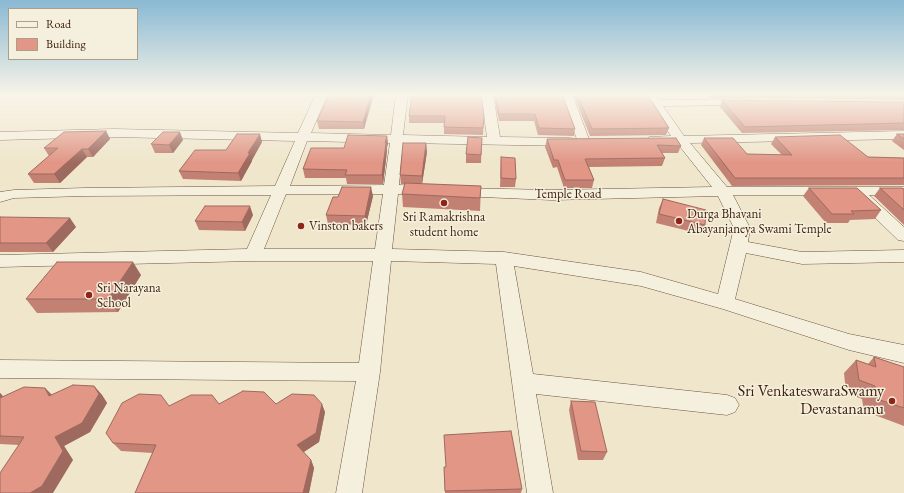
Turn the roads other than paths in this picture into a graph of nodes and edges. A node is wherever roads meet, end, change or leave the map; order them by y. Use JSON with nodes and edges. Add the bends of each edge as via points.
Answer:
{"nodes":[{"id":1,"x":312,"y":117,"type":"edge"},
{"id":2,"x":398,"y":117,"type":"edge"},
{"id":3,"x":490,"y":117,"type":"edge"},
{"id":4,"x":577,"y":117,"type":"edge"},
{"id":5,"x":665,"y":117,"type":"edge"},
{"id":6,"x":904,"y":135,"type":"edge"},
{"id":7,"x":0,"y":136,"type":"edge"},
{"id":8,"x":303,"y":136,"type":"junction"},
{"id":9,"x":395,"y":139,"type":"junction"},
{"id":10,"x":680,"y":139,"type":"junction"},
{"id":11,"x":640,"y":140,"type":"edge"},
{"id":12,"x":494,"y":141,"type":"junction"},
{"id":13,"x":390,"y":189,"type":"junction"},
{"id":14,"x":280,"y":190,"type":"junction"},
{"id":15,"x":724,"y":191,"type":"junction"},
{"id":16,"x":904,"y":191,"type":"edge"},
{"id":17,"x":857,"y":192,"type":"junction"},
{"id":18,"x":0,"y":197,"type":"edge"},
{"id":19,"x":904,"y":236,"type":"edge"},
{"id":20,"x":739,"y":246,"type":"junction"},
{"id":21,"x":253,"y":255,"type":"junction"},
{"id":22,"x":383,"y":256,"type":"junction"},
{"id":23,"x":904,"y":256,"type":"edge"},
{"id":24,"x":504,"y":258,"type":"junction"},
{"id":25,"x":0,"y":261,"type":"edge"},
{"id":26,"x":724,"y":303,"type":"junction"},
{"id":27,"x":904,"y":354,"type":"edge"},
{"id":28,"x":0,"y":369,"type":"edge"},
{"id":29,"x":368,"y":372,"type":"junction"},
{"id":30,"x":523,"y":383,"type":"junction"},
{"id":31,"x":727,"y":404,"type":"dead end"},
{"id":32,"x":349,"y":493,"type":"edge"},
{"id":33,"x":540,"y":493,"type":"edge"}],
"edges":[{"from":1,"to":8,"type":"street"},
{"from":2,"to":9,"type":"street"},
{"from":3,"to":12,"type":"street"},
{"from":4,"to":12,"type":"street","via":[[588,141]]},
{"from":5,"to":10,"type":"street"},
{"from":6,"to":10,"type":"street"},
{"from":7,"to":8,"type":"street","via":[[114,133]]},
{"from":8,"to":9,"type":"street"},
{"from":8,"to":14,"type":"street"},
{"from":9,"to":12,"type":"street"},
{"from":9,"to":13,"type":"street"},
{"from":10,"to":11,"type":"street"},
{"from":10,"to":15,"type":"street"},
{"from":13,"to":14,"type":"street","name":"Temple Road"},
{"from":13,"to":15,"type":"street","name":"Temple Road","via":[[552,196]]},
{"from":13,"to":22,"type":"street"},
{"from":14,"to":18,"type":"street","name":"Temple Road","via":[[85,192],[14,194]]},
{"from":14,"to":21,"type":"street"},
{"from":15,"to":17,"type":"street","name":"Temple Road"},
{"from":15,"to":20,"type":"street","via":[[742,228]]},
{"from":16,"to":17,"type":"street","name":"Temple Road"},
{"from":17,"to":19,"type":"street"},
{"from":20,"to":23,"type":"street","via":[[802,258]]},
{"from":20,"to":26,"type":"street"},
{"from":21,"to":22,"type":"street"},
{"from":21,"to":25,"type":"street"},
{"from":22,"to":24,"type":"street"},
{"from":22,"to":29,"type":"street"},
{"from":24,"to":26,"type":"street","via":[[641,279]]},
{"from":24,"to":30,"type":"street"},
{"from":26,"to":27,"type":"street","via":[[849,342]]},
{"from":28,"to":29,"type":"street"},
{"from":29,"to":32,"type":"street"},
{"from":30,"to":31,"type":"street"},
{"from":30,"to":33,"type":"street"}]}
